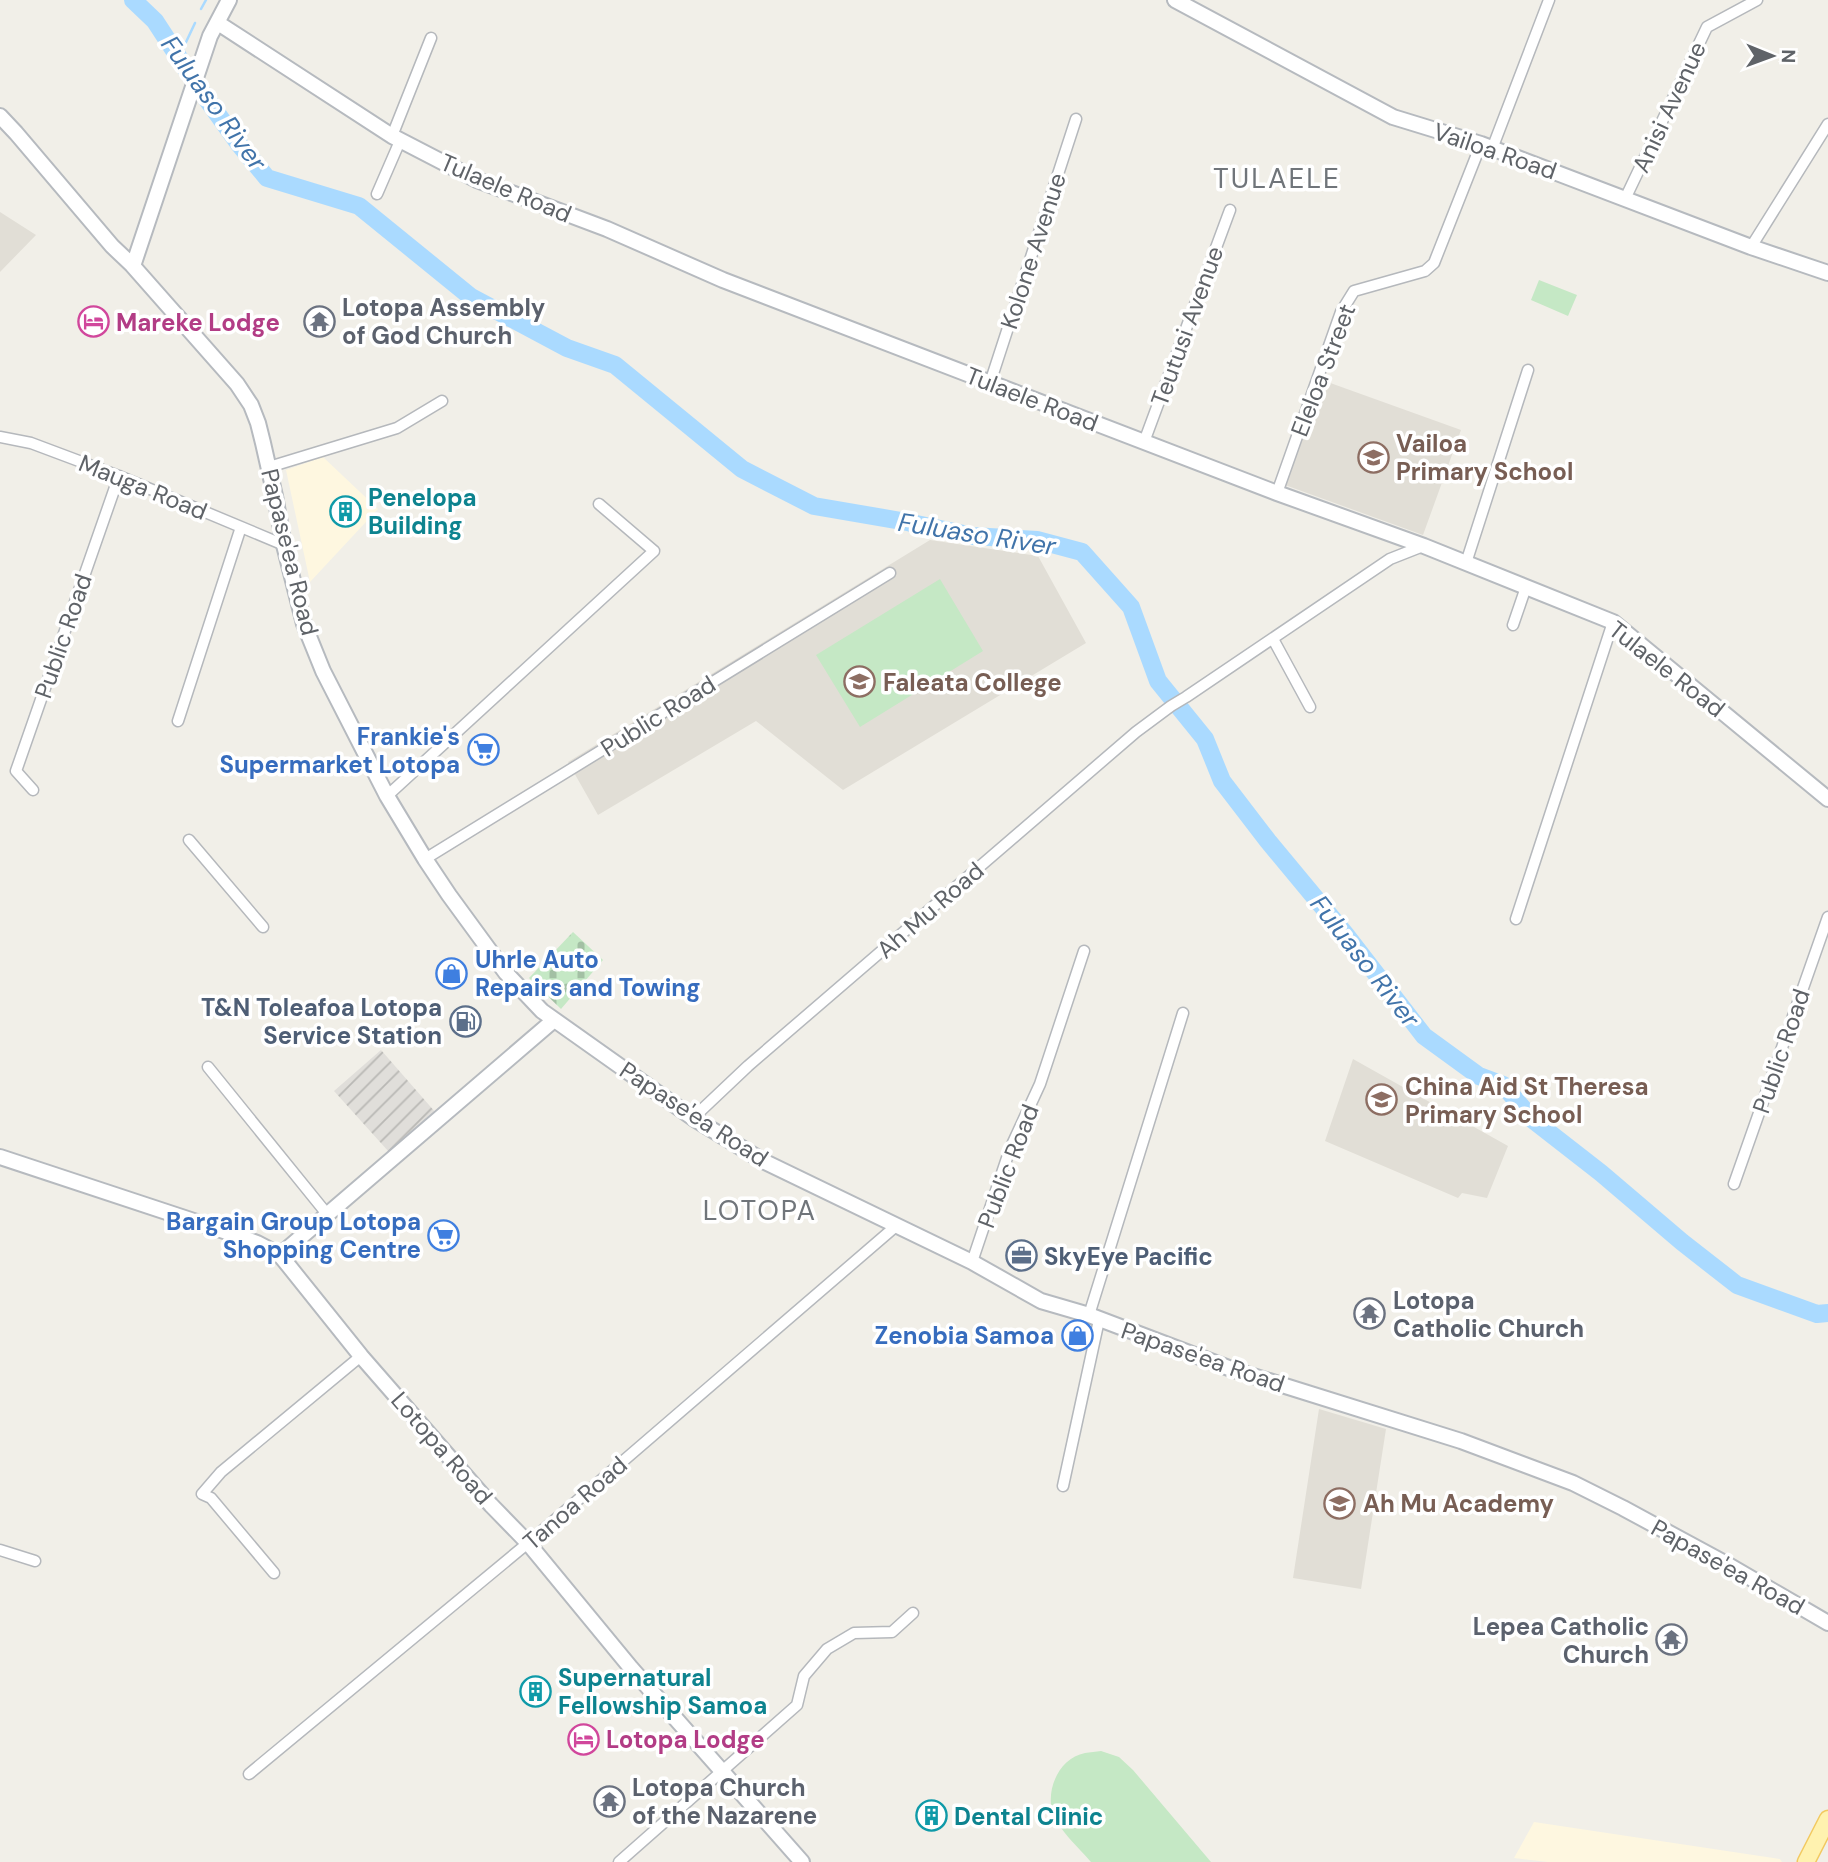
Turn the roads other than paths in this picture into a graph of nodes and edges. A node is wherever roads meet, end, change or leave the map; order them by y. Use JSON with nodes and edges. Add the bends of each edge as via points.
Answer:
{"nodes":[{"id":1,"x":229,"y":0,"type":"edge"},
{"id":2,"x":1175,"y":0,"type":"edge"},
{"id":3,"x":1549,"y":0,"type":"edge"},
{"id":4,"x":1757,"y":0,"type":"edge"},
{"id":5,"x":218,"y":23,"type":"junction"},
{"id":6,"x":431,"y":38,"type":"dead end"},
{"id":7,"x":0,"y":117,"type":"edge"},
{"id":8,"x":1076,"y":119,"type":"dead end"},
{"id":9,"x":1828,"y":124,"type":"edge"},
{"id":10,"x":396,"y":139,"type":"junction"},
{"id":11,"x":1487,"y":146,"type":"junction"},
{"id":12,"x":377,"y":194,"type":"dead end"},
{"id":13,"x":1625,"y":199,"type":"junction"},
{"id":14,"x":1230,"y":210,"type":"dead end"},
{"id":15,"x":1751,"y":247,"type":"junction"},
{"id":16,"x":134,"y":266,"type":"junction"},
{"id":17,"x":1828,"y":273,"type":"edge"},
{"id":18,"x":1528,"y":370,"type":"dead end"},
{"id":19,"x":990,"y":383,"type":"junction"},
{"id":20,"x":442,"y":401,"type":"dead end"},
{"id":21,"x":0,"y":437,"type":"edge"},
{"id":22,"x":1144,"y":442,"type":"junction"},
{"id":23,"x":269,"y":467,"type":"junction"},
{"id":24,"x":119,"y":476,"type":"junction"},
{"id":25,"x":1277,"y":493,"type":"junction"},
{"id":26,"x":599,"y":504,"type":"dead end"},
{"id":27,"x":241,"y":527,"type":"junction"},
{"id":28,"x":284,"y":545,"type":"junction"},
{"id":29,"x":1424,"y":546,"type":"junction"},
{"id":30,"x":1466,"y":563,"type":"junction"},
{"id":31,"x":890,"y":573,"type":"dead end"},
{"id":32,"x":1526,"y":587,"type":"junction"},
{"id":33,"x":1613,"y":622,"type":"junction"},
{"id":34,"x":1513,"y":625,"type":"dead end"},
{"id":35,"x":1273,"y":639,"type":"junction"},
{"id":36,"x":1310,"y":707,"type":"dead end"},
{"id":37,"x":178,"y":721,"type":"dead end"},
{"id":38,"x":33,"y":790,"type":"dead end"},
{"id":39,"x":387,"y":796,"type":"junction"},
{"id":40,"x":1828,"y":799,"type":"edge"},
{"id":41,"x":189,"y":840,"type":"dead end"},
{"id":42,"x":425,"y":859,"type":"junction"},
{"id":43,"x":1828,"y":917,"type":"edge"},
{"id":44,"x":1516,"y":919,"type":"dead end"},
{"id":45,"x":263,"y":927,"type":"dead end"},
{"id":46,"x":1084,"y":951,"type":"dead end"},
{"id":47,"x":1183,"y":1013,"type":"dead end"},
{"id":48,"x":554,"y":1020,"type":"junction"},
{"id":49,"x":208,"y":1067,"type":"dead end"},
{"id":50,"x":693,"y":1118,"type":"junction"},
{"id":51,"x":0,"y":1157,"type":"edge"},
{"id":52,"x":1734,"y":1184,"type":"dead end"},
{"id":53,"x":327,"y":1214,"type":"junction"},
{"id":54,"x":896,"y":1226,"type":"junction"},
{"id":55,"x":280,"y":1255,"type":"junction"},
{"id":56,"x":972,"y":1262,"type":"junction"},
{"id":57,"x":1094,"y":1318,"type":"junction"},
{"id":58,"x":361,"y":1356,"type":"junction"},
{"id":59,"x":1063,"y":1486,"type":"dead end"},
{"id":60,"x":528,"y":1543,"type":"junction"},
{"id":61,"x":0,"y":1550,"type":"edge"},
{"id":62,"x":35,"y":1561,"type":"dead end"},
{"id":63,"x":274,"y":1573,"type":"dead end"},
{"id":64,"x":913,"y":1613,"type":"dead end"},
{"id":65,"x":1828,"y":1623,"type":"edge"},
{"id":66,"x":723,"y":1772,"type":"junction"},
{"id":67,"x":250,"y":1774,"type":"dead end"},
{"id":68,"x":1828,"y":1819,"type":"edge"},
{"id":69,"x":619,"y":1862,"type":"edge"},
{"id":70,"x":802,"y":1862,"type":"edge"},
{"id":71,"x":1806,"y":1862,"type":"edge"}],
"edges":[{"from":1,"to":5,"type":"main road"},
{"from":2,"to":11,"type":"main road","name":"Vailoa Road","via":[[1393,117]]},
{"from":3,"to":11,"type":"street","name":"Eleloa Street"},
{"from":4,"to":13,"type":"street","name":"Anisi Avenue","via":[[1707,27]]},
{"from":5,"to":10,"type":"main road","name":"Tulaele Road"},
{"from":5,"to":16,"type":"main road"},
{"from":6,"to":10,"type":"street"},
{"from":7,"to":16,"type":"main road","name":"Papase'ea Road"},
{"from":8,"to":19,"type":"street","name":"Kolone Avenue"},
{"from":9,"to":15,"type":"street"},
{"from":10,"to":12,"type":"street"},
{"from":10,"to":19,"type":"main road","name":"Tulaele Road","via":[[477,180]]},
{"from":11,"to":13,"type":"main road","name":"Vailoa Road"},
{"from":11,"to":25,"type":"street","name":"Eleloa Street","via":[[1434,263],[1425,271],[1354,291],[1341,312]]},
{"from":13,"to":15,"type":"main road","name":"Vailoa Road"},
{"from":14,"to":22,"type":"street","name":"Teutusi Avenue"},
{"from":15,"to":17,"type":"main road","name":"Vailoa Road"},
{"from":16,"to":23,"type":"main road","name":"Papase'ea Road","via":[[237,384],[258,423]]},
{"from":18,"to":30,"type":"street"},
{"from":19,"to":22,"type":"main road","name":"Tulaele Road"},
{"from":20,"to":23,"type":"street","via":[[397,428]]},
{"from":21,"to":24,"type":"street","name":"Mauga Road","via":[[32,443]]},
{"from":22,"to":25,"type":"main road","name":"Tulaele Road"},
{"from":23,"to":28,"type":"main road","name":"Papase'ea Road"},
{"from":24,"to":27,"type":"street","name":"Mauga Road"},
{"from":24,"to":38,"type":"street","name":"Public Road","via":[[16,771]]},
{"from":25,"to":29,"type":"main road","name":"Tulaele Road"},
{"from":26,"to":39,"type":"street","via":[[653,551]]},
{"from":27,"to":28,"type":"street","name":"Mauga Road"},
{"from":27,"to":37,"type":"street"},
{"from":28,"to":39,"type":"main road","name":"Papase'ea Road","via":[[304,624],[323,671]]},
{"from":29,"to":30,"type":"main road","name":"Tulaele Road"},
{"from":29,"to":35,"type":"street","via":[[1390,559]]},
{"from":30,"to":32,"type":"main road","name":"Tulaele Road"},
{"from":31,"to":42,"type":"street","name":"Public Road"},
{"from":32,"to":33,"type":"main road","name":"Tulaele Road"},
{"from":32,"to":34,"type":"street"},
{"from":33,"to":40,"type":"main road","name":"Tulaele Road"},
{"from":33,"to":44,"type":"street"},
{"from":35,"to":36,"type":"street"},
{"from":35,"to":50,"type":"street","name":"Ah Mu Road","via":[[1127,740]]},
{"from":39,"to":42,"type":"main road","name":"Papase'ea Road"},
{"from":41,"to":45,"type":"street"},
{"from":42,"to":48,"type":"main road","name":"Papase'ea Road","via":[[506,973]]},
{"from":43,"to":52,"type":"street","name":"Public Road"},
{"from":46,"to":56,"type":"street","name":"Public Road","via":[[1040,1084],[1010,1149]]},
{"from":47,"to":57,"type":"street"},
{"from":48,"to":50,"type":"main road","name":"Papase'ea Road"},
{"from":48,"to":53,"type":"main road"},
{"from":49,"to":53,"type":"street"},
{"from":50,"to":54,"type":"main road","name":"Papase'ea Road","via":[[763,1161]]},
{"from":51,"to":55,"type":"main road","name":"Lotopa Road","via":[[233,1234]]},
{"from":53,"to":55,"type":"main road"},
{"from":54,"to":56,"type":"main road","name":"Papase'ea Road"},
{"from":54,"to":60,"type":"street","name":"Tanoa Road"},
{"from":55,"to":58,"type":"main road","name":"Lotopa Road"},
{"from":56,"to":57,"type":"main road","name":"Papase'ea Road","via":[[1041,1301]]},
{"from":57,"to":59,"type":"street"},
{"from":57,"to":65,"type":"main road","name":"Papase'ea Road","via":[[1234,1370],[1416,1426],[1573,1483]]},
{"from":58,"to":60,"type":"main road","name":"Lotopa Road"},
{"from":58,"to":63,"type":"street","via":[[221,1472],[202,1494],[211,1498]]},
{"from":60,"to":66,"type":"main road","name":"Lotopa Road"},
{"from":60,"to":67,"type":"street","name":"Tanoa Road"},
{"from":61,"to":62,"type":"street"},
{"from":64,"to":66,"type":"street","via":[[891,1632],[854,1633],[827,1649],[804,1676],[797,1705]]},
{"from":66,"to":69,"type":"street"},
{"from":66,"to":70,"type":"main road","name":"Lotopa Road"},
{"from":68,"to":71,"type":"main road"}]}
